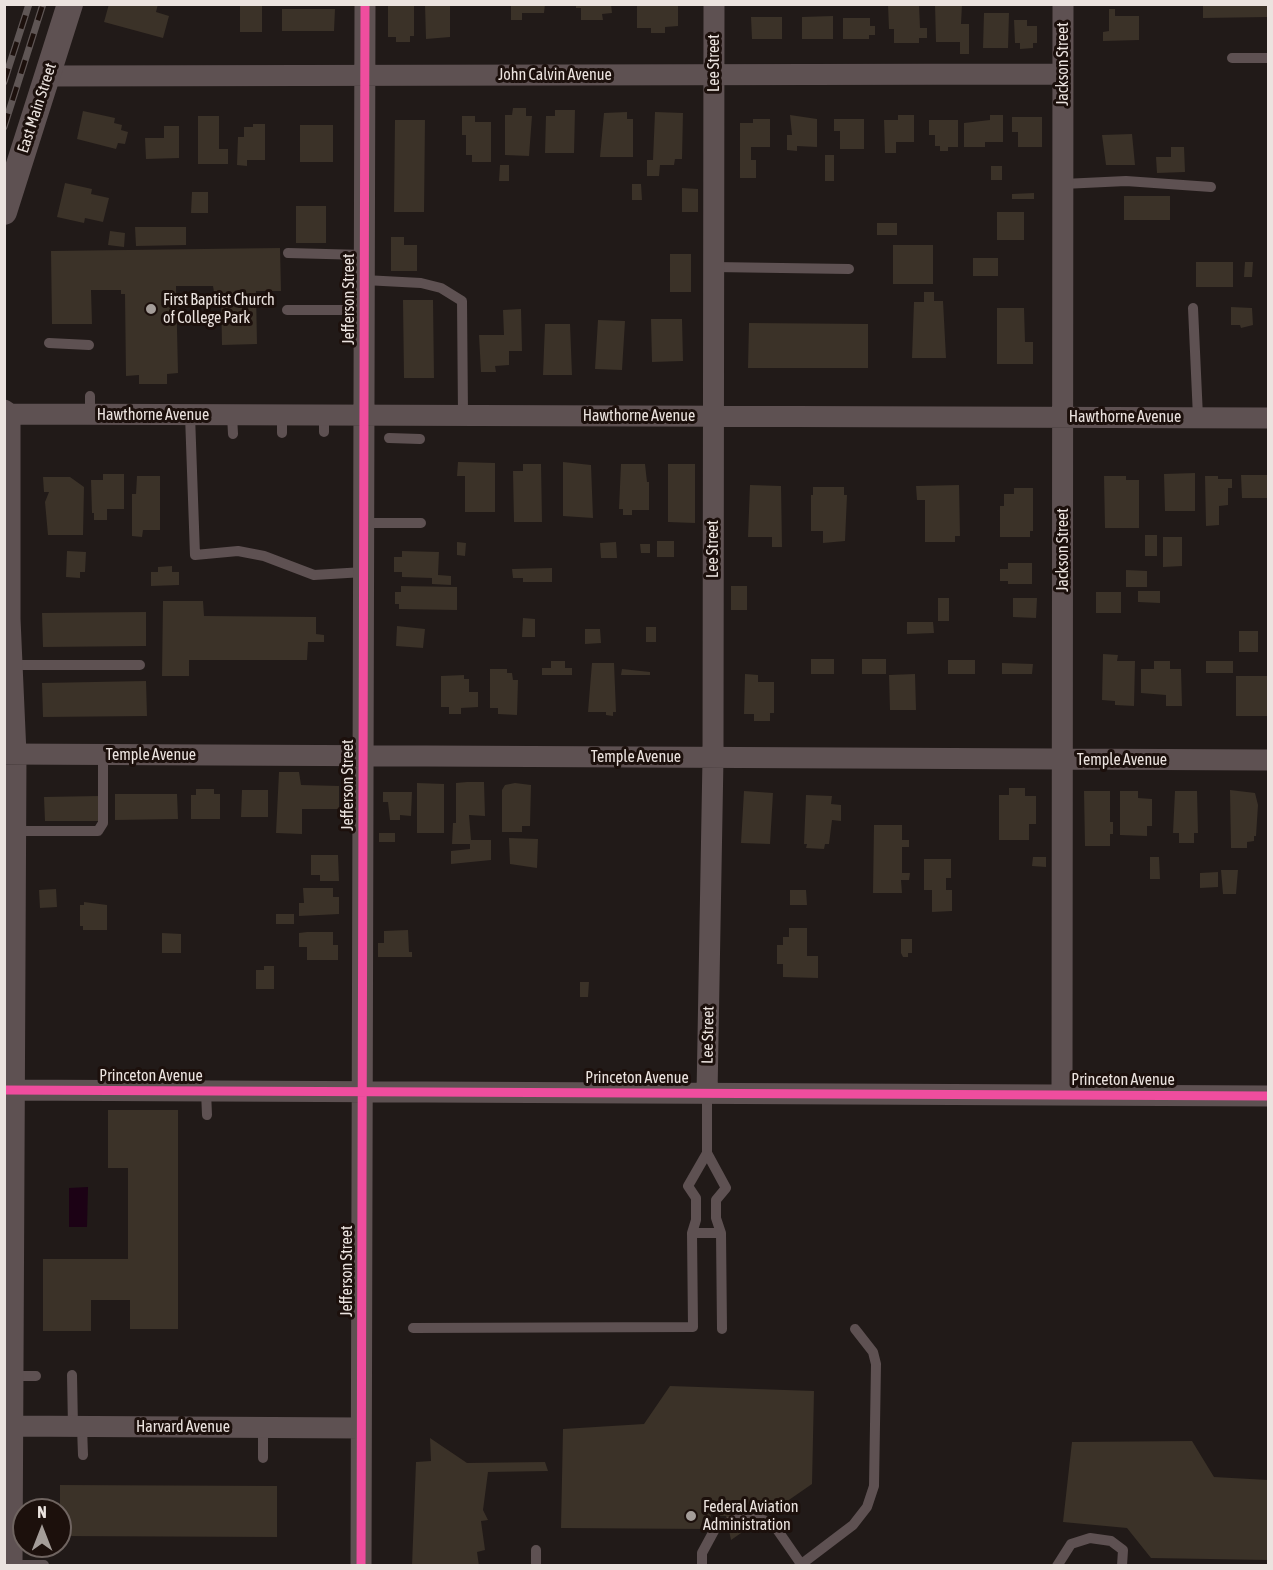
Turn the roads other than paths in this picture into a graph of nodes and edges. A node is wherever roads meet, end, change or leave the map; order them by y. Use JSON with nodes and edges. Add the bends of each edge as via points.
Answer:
{"nodes":[{"id":1,"x":70,"y":4,"type":"edge"},
{"id":2,"x":365,"y":4,"type":"edge"},
{"id":3,"x":714,"y":4,"type":"edge"},
{"id":4,"x":1064,"y":4,"type":"edge"},
{"id":5,"x":1232,"y":58,"type":"dead end"},
{"id":6,"x":1269,"y":58,"type":"edge"},
{"id":7,"x":365,"y":75,"type":"junction"},
{"id":8,"x":714,"y":75,"type":"junction"},
{"id":9,"x":1063,"y":75,"type":"junction"},
{"id":10,"x":48,"y":76,"type":"junction"},
{"id":11,"x":1063,"y":184,"type":"junction"},
{"id":12,"x":1211,"y":187,"type":"dead end"},
{"id":13,"x":4,"y":212,"type":"edge"},
{"id":14,"x":288,"y":253,"type":"dead end"},
{"id":15,"x":364,"y":255,"type":"junction"},
{"id":16,"x":714,"y":267,"type":"junction"},
{"id":17,"x":849,"y":269,"type":"dead end"},
{"id":18,"x":364,"y":280,"type":"junction"},
{"id":19,"x":1193,"y":308,"type":"dead end"},
{"id":20,"x":287,"y":310,"type":"dead end"},
{"id":21,"x":364,"y":310,"type":"junction"},
{"id":22,"x":49,"y":343,"type":"dead end"},
{"id":23,"x":89,"y":345,"type":"dead end"},
{"id":24,"x":6,"y":413,"type":"edge"},
{"id":25,"x":190,"y":415,"type":"junction"},
{"id":26,"x":364,"y":415,"type":"junction"},
{"id":27,"x":463,"y":415,"type":"junction"},
{"id":28,"x":714,"y":416,"type":"junction"},
{"id":29,"x":1063,"y":417,"type":"junction"},
{"id":30,"x":1198,"y":417,"type":"junction"},
{"id":31,"x":1269,"y":418,"type":"edge"},
{"id":32,"x":420,"y":429,"type":"junction"},
{"id":33,"x":389,"y":438,"type":"dead end"},
{"id":34,"x":364,"y":523,"type":"junction"},
{"id":35,"x":421,"y":523,"type":"dead end"},
{"id":36,"x":364,"y":572,"type":"junction"},
{"id":37,"x":12,"y":665,"type":"junction"},
{"id":38,"x":140,"y":665,"type":"dead end"},
{"id":39,"x":10,"y":754,"type":"edge"},
{"id":40,"x":103,"y":754,"type":"junction"},
{"id":41,"x":363,"y":756,"type":"junction"},
{"id":42,"x":713,"y":758,"type":"junction"},
{"id":43,"x":1063,"y":759,"type":"junction"},
{"id":44,"x":1269,"y":760,"type":"edge"},
{"id":45,"x":16,"y":831,"type":"junction"},
{"id":46,"x":10,"y":1090,"type":"edge"},
{"id":47,"x":206,"y":1091,"type":"junction"},
{"id":48,"x":362,"y":1092,"type":"junction"},
{"id":49,"x":707,"y":1094,"type":"junction"},
{"id":50,"x":1062,"y":1095,"type":"junction"},
{"id":51,"x":1269,"y":1096,"type":"edge"},
{"id":52,"x":207,"y":1115,"type":"dead end"},
{"id":53,"x":707,"y":1153,"type":"junction"},
{"id":54,"x":692,"y":1233,"type":"junction"},
{"id":55,"x":721,"y":1233,"type":"junction"},
{"id":56,"x":413,"y":1328,"type":"dead end"},
{"id":57,"x":722,"y":1329,"type":"dead end"},
{"id":58,"x":855,"y":1329,"type":"dead end"},
{"id":59,"x":72,"y":1375,"type":"dead end"},
{"id":60,"x":13,"y":1376,"type":"junction"},
{"id":61,"x":36,"y":1376,"type":"dead end"},
{"id":62,"x":9,"y":1426,"type":"edge"},
{"id":63,"x":77,"y":1427,"type":"junction"},
{"id":64,"x":263,"y":1427,"type":"junction"},
{"id":65,"x":361,"y":1428,"type":"junction"},
{"id":66,"x":83,"y":1455,"type":"dead end"},
{"id":67,"x":263,"y":1458,"type":"dead end"},
{"id":68,"x":9,"y":1464,"type":"edge"},
{"id":69,"x":8,"y":1539,"type":"edge"},
{"id":70,"x":536,"y":1550,"type":"dead end"},
{"id":71,"x":4,"y":1565,"type":"edge"},
{"id":72,"x":12,"y":1565,"type":"edge"},
{"id":73,"x":44,"y":1565,"type":"edge"},
{"id":74,"x":801,"y":1565,"type":"edge"},
{"id":75,"x":361,"y":1566,"type":"edge"},
{"id":76,"x":536,"y":1566,"type":"edge"},
{"id":77,"x":702,"y":1566,"type":"edge"},
{"id":78,"x":1057,"y":1566,"type":"edge"},
{"id":79,"x":1122,"y":1566,"type":"edge"}],
"edges":[{"from":1,"to":10,"type":"street","name":"East Main Street"},
{"from":2,"to":7,"type":"street","name":"Jefferson Street"},
{"from":3,"to":8,"type":"street","name":"Lee Street"},
{"from":4,"to":9,"type":"street","name":"Jackson Street"},
{"from":5,"to":6,"type":"lane"},
{"from":7,"to":8,"type":"street","name":"John Calvin Avenue"},
{"from":7,"to":10,"type":"street","name":"John Calvin Avenue"},
{"from":7,"to":15,"type":"street","name":"Jefferson Street"},
{"from":8,"to":9,"type":"street","name":"John Calvin Avenue"},
{"from":8,"to":16,"type":"street","name":"Lee Street"},
{"from":9,"to":11,"type":"street","name":"Jackson Street"},
{"from":10,"to":13,"type":"street","name":"East Main Street"},
{"from":11,"to":12,"type":"lane","via":[[1126,181]]},
{"from":11,"to":29,"type":"street","name":"Jackson Street"},
{"from":14,"to":15,"type":"lane"},
{"from":15,"to":18,"type":"street","name":"Jefferson Street"},
{"from":16,"to":17,"type":"lane"},
{"from":16,"to":28,"type":"street","name":"Lee Street"},
{"from":18,"to":21,"type":"street","name":"Jefferson Street"},
{"from":18,"to":27,"type":"lane","via":[[422,283],[441,288],[462,301]]},
{"from":19,"to":30,"type":"lane"},
{"from":20,"to":21,"type":"lane"},
{"from":21,"to":26,"type":"street","name":"Jefferson Street"},
{"from":22,"to":23,"type":"lane"},
{"from":24,"to":25,"type":"street","name":"Hawthorne Avenue","via":[[90,405]]},
{"from":24,"to":37,"type":"street"},
{"from":25,"to":26,"type":"street","name":"Hawthorne Avenue","via":[[233,424],[324,424]]},
{"from":25,"to":36,"type":"lane","via":[[195,555],[238,551],[264,556],[314,575]]},
{"from":26,"to":32,"type":"street","name":"Hawthorne Avenue"},
{"from":26,"to":34,"type":"street","name":"Jefferson Street"},
{"from":27,"to":28,"type":"street","name":"Hawthorne Avenue"},
{"from":27,"to":32,"type":"street","name":"Hawthorne Avenue"},
{"from":28,"to":29,"type":"street","name":"Hawthorne Avenue"},
{"from":28,"to":42,"type":"street","name":"Lee Street"},
{"from":29,"to":30,"type":"street","name":"Hawthorne Avenue"},
{"from":29,"to":43,"type":"street","name":"Jackson Street"},
{"from":30,"to":31,"type":"street","name":"Hawthorne Avenue"},
{"from":32,"to":33,"type":"lane"},
{"from":34,"to":35,"type":"lane"},
{"from":34,"to":36,"type":"street","name":"Jefferson Street"},
{"from":36,"to":41,"type":"street","name":"Jefferson Street"},
{"from":37,"to":38,"type":"lane"},
{"from":37,"to":39,"type":"street"},
{"from":39,"to":40,"type":"street","name":"Temple Avenue"},
{"from":39,"to":45,"type":"street"},
{"from":40,"to":41,"type":"street","name":"Temple Avenue"},
{"from":40,"to":45,"type":"lane","via":[[103,823],[98,831]]},
{"from":41,"to":42,"type":"street","name":"Temple Avenue"},
{"from":41,"to":48,"type":"street","name":"Jefferson Street"},
{"from":42,"to":43,"type":"street","name":"Temple Avenue"},
{"from":42,"to":49,"type":"street","name":"Lee Street"},
{"from":43,"to":44,"type":"street","name":"Temple Avenue"},
{"from":43,"to":50,"type":"street","name":"Jackson Street"},
{"from":45,"to":46,"type":"street"},
{"from":46,"to":47,"type":"street","name":"Princeton Avenue"},
{"from":46,"to":60,"type":"street"},
{"from":47,"to":48,"type":"street","name":"Princeton Avenue"},
{"from":47,"to":52,"type":"lane"},
{"from":48,"to":49,"type":"street","name":"Princeton Avenue"},
{"from":48,"to":65,"type":"street","name":"Jefferson Street"},
{"from":49,"to":50,"type":"street","name":"Princeton Avenue"},
{"from":49,"to":53,"type":"lane"},
{"from":50,"to":51,"type":"street","name":"Princeton Avenue"},
{"from":53,"to":54,"type":"lane","via":[[688,1186],[696,1198]]},
{"from":53,"to":55,"type":"lane","via":[[726,1188],[716,1200]]},
{"from":54,"to":55,"type":"lane"},
{"from":54,"to":56,"type":"lane","via":[[693,1327]]},
{"from":55,"to":57,"type":"lane"},
{"from":58,"to":74,"type":"lane","via":[[869,1345],[876,1364],[874,1485],[858,1520]]},
{"from":59,"to":63,"type":"lane"},
{"from":60,"to":61,"type":"lane"},
{"from":60,"to":62,"type":"street"},
{"from":62,"to":63,"type":"street","name":"Harvard Avenue"},
{"from":62,"to":68,"type":"street"},
{"from":63,"to":64,"type":"street","name":"Harvard Avenue"},
{"from":63,"to":66,"type":"lane"},
{"from":64,"to":65,"type":"street","name":"Harvard Avenue"},
{"from":64,"to":67,"type":"lane"},
{"from":65,"to":75,"type":"street","name":"Jefferson Street"},
{"from":68,"to":69,"type":"street"},
{"from":69,"to":72,"type":"street"},
{"from":70,"to":76,"type":"lane"},
{"from":71,"to":72,"type":"lane"},
{"from":72,"to":73,"type":"lane"},
{"from":74,"to":77,"type":"lane","via":[[774,1525],[748,1513],[715,1529],[702,1553]]},
{"from":78,"to":79,"type":"lane","via":[[1071,1544],[1090,1538],[1111,1541],[1123,1550]]}]}
